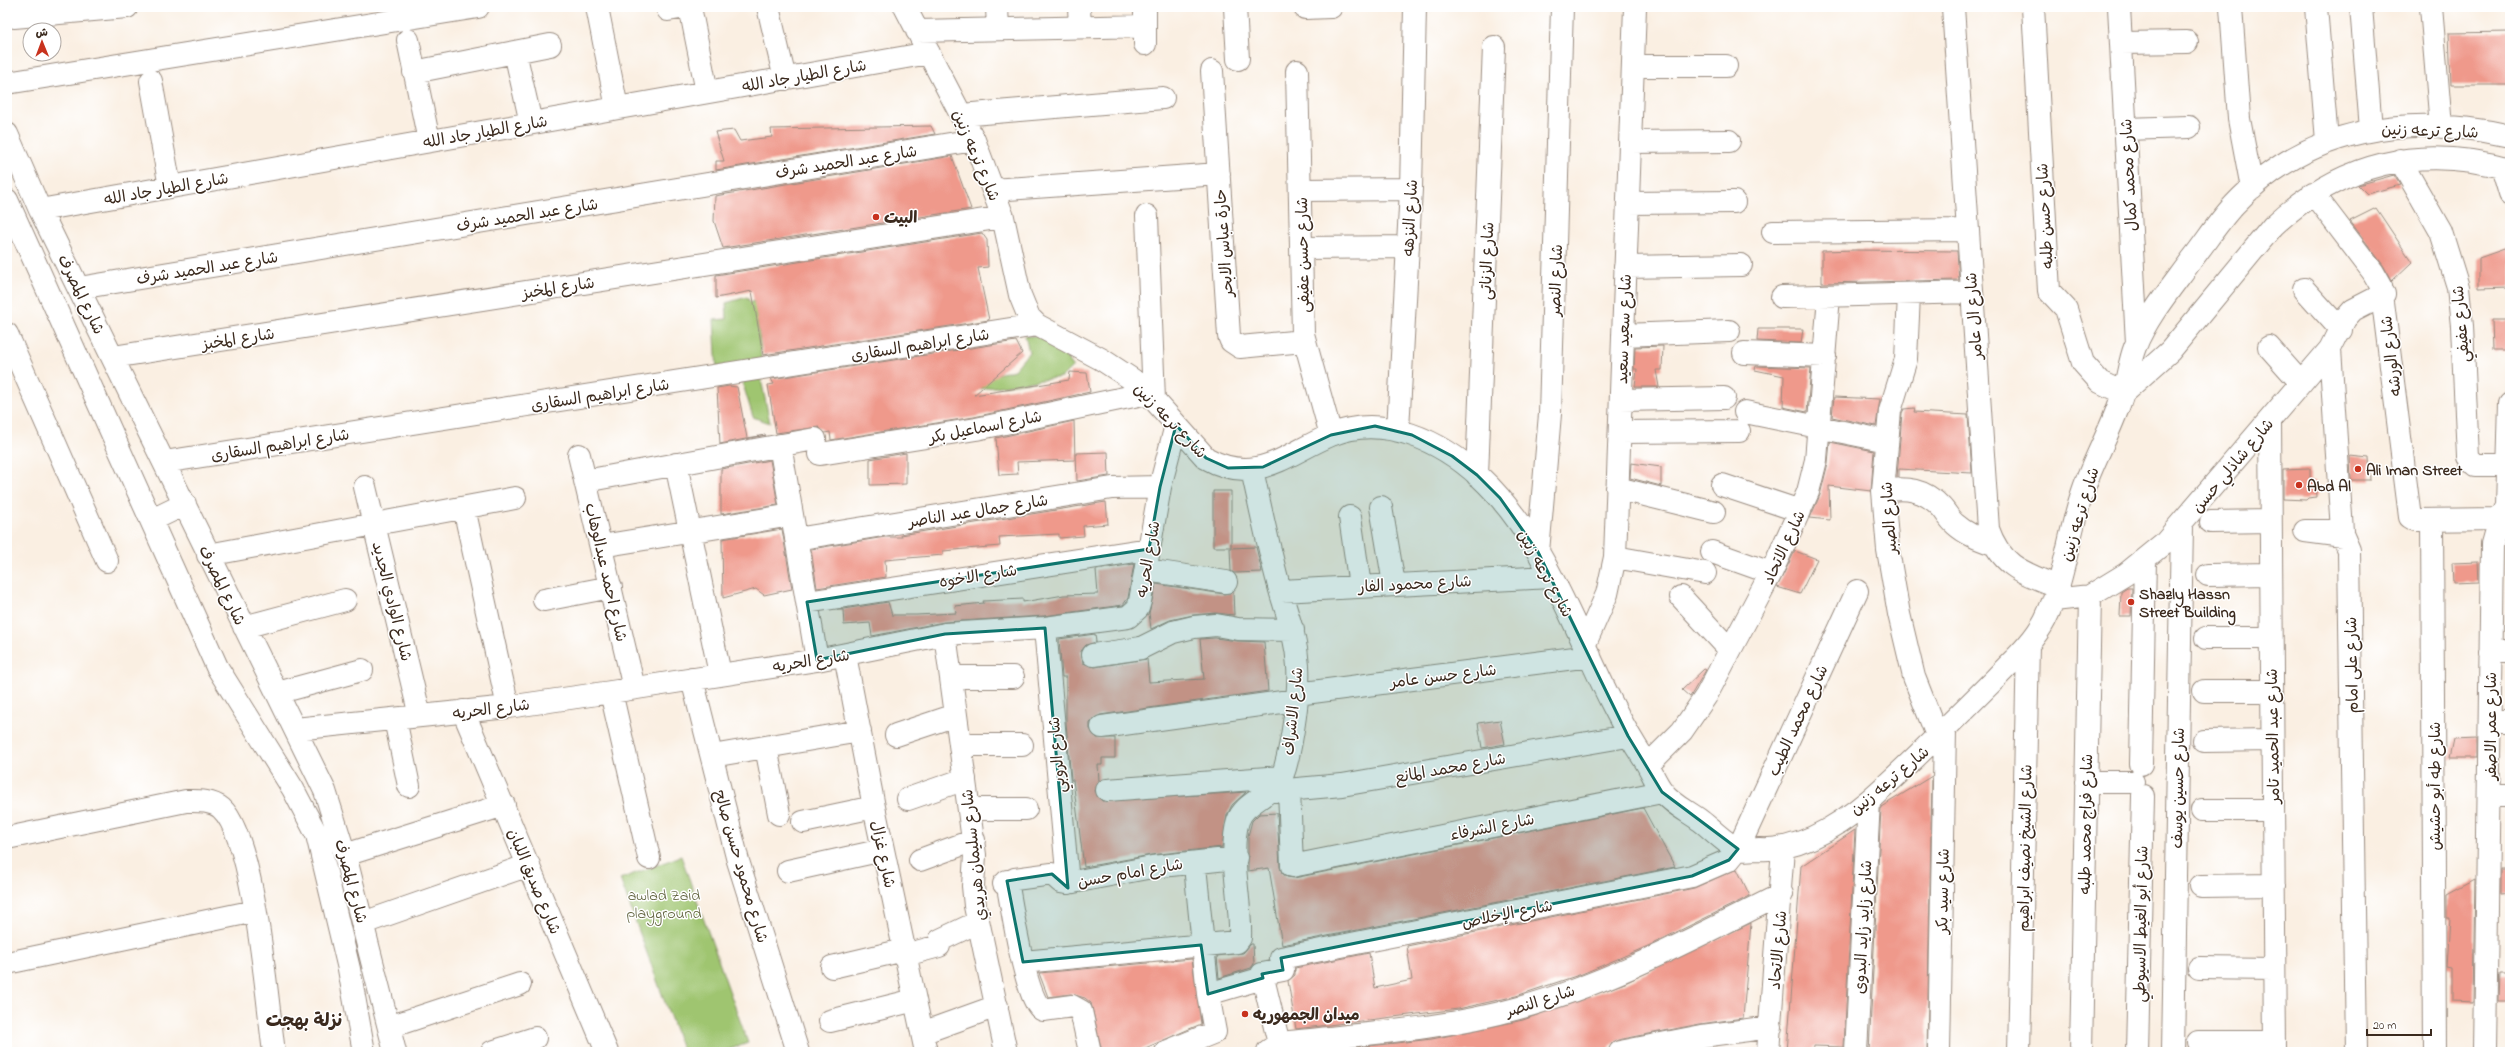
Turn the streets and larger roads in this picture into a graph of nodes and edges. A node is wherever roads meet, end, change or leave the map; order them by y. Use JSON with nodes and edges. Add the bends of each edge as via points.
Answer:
{"nodes":[{"id":1,"x":127,"y":7,"type":"edge"},
{"id":2,"x":478,"y":7,"type":"edge"},
{"id":3,"x":597,"y":7,"type":"edge"},
{"id":4,"x":690,"y":7,"type":"edge"},
{"id":5,"x":768,"y":7,"type":"edge"},
{"id":6,"x":905,"y":7,"type":"edge"},
{"id":7,"x":996,"y":7,"type":"edge"},
{"id":8,"x":1235,"y":7,"type":"edge"},
{"id":9,"x":1330,"y":7,"type":"edge"},
{"id":10,"x":1415,"y":7,"type":"edge"},
{"id":11,"x":1562,"y":7,"type":"edge"},
{"id":12,"x":1635,"y":7,"type":"edge"},
{"id":13,"x":1953,"y":7,"type":"edge"},
{"id":14,"x":2033,"y":7,"type":"edge"},
{"id":15,"x":2119,"y":7,"type":"edge"},
{"id":16,"x":2231,"y":7,"type":"edge"},
{"id":17,"x":2316,"y":7,"type":"edge"},
{"id":18,"x":2360,"y":7,"type":"edge"},
{"id":19,"x":2431,"y":7,"type":"edge"},
{"id":20,"x":1305,"y":8,"type":"edge"},
{"id":21,"x":7,"y":15,"type":"edge"},
{"id":22,"x":1080,"y":17,"type":"edge"},
{"id":23,"x":1145,"y":26,"type":"edge"},
{"id":24,"x":998,"y":29,"type":"junction"},
{"id":25,"x":917,"y":31,"type":"junction"},
{"id":26,"x":408,"y":40,"type":"dead end"},
{"id":27,"x":2187,"y":42,"type":"dead end"},
{"id":28,"x":2121,"y":43,"type":"junction"},
{"id":29,"x":550,"y":45,"type":"dead end"},
{"id":30,"x":1494,"y":47,"type":"dead end"},
{"id":31,"x":515,"y":52,"type":"junction"},
{"id":32,"x":929,"y":53,"type":"junction"},
{"id":33,"x":1238,"y":59,"type":"dead end"},
{"id":34,"x":1633,"y":66,"type":"junction"},
{"id":35,"x":1726,"y":66,"type":"dead end"},
{"id":36,"x":1212,"y":71,"type":"dead end"},
{"id":37,"x":1297,"y":71,"type":"dead end"},
{"id":38,"x":414,"y":72,"type":"junction"},
{"id":39,"x":785,"y":79,"type":"junction"},
{"id":40,"x":151,"y":80,"type":"dead end"},
{"id":41,"x":7,"y":83,"type":"edge"},
{"id":42,"x":707,"y":92,"type":"junction"},
{"id":43,"x":1163,"y":98,"type":"dead end"},
{"id":44,"x":617,"y":108,"type":"junction"},
{"id":45,"x":961,"y":115,"type":"junction"},
{"id":46,"x":531,"y":123,"type":"junction"},
{"id":47,"x":2441,"y":127,"type":"junction"},
{"id":48,"x":2189,"y":128,"type":"dead end"},
{"id":49,"x":2125,"y":129,"type":"junction"},
{"id":50,"x":2371,"y":129,"type":"junction"},
{"id":51,"x":7,"y":134,"type":"edge"},
{"id":52,"x":2510,"y":136,"type":"edge"},
{"id":53,"x":974,"y":140,"type":"junction"},
{"id":54,"x":429,"y":141,"type":"junction"},
{"id":55,"x":1729,"y":141,"type":"dead end"},
{"id":56,"x":1630,"y":142,"type":"junction"},
{"id":57,"x":2327,"y":142,"type":"junction"},
{"id":58,"x":2400,"y":160,"type":"junction"},
{"id":59,"x":2506,"y":168,"type":"edge"},
{"id":60,"x":1219,"y":174,"type":"junction"},
{"id":61,"x":170,"y":187,"type":"junction"},
{"id":62,"x":2252,"y":188,"type":"junction"},
{"id":63,"x":1411,"y":189,"type":"junction"},
{"id":64,"x":993,"y":190,"type":"junction"},
{"id":65,"x":1301,"y":190,"type":"junction"},
{"id":66,"x":2313,"y":193,"type":"junction"},
{"id":67,"x":2510,"y":194,"type":"edge"},
{"id":68,"x":7,"y":200,"type":"edge"},
{"id":69,"x":1734,"y":202,"type":"dead end"},
{"id":70,"x":1628,"y":203,"type":"junction"},
{"id":71,"x":40,"y":210,"type":"junction"},
{"id":72,"x":1147,"y":216,"type":"dead end"},
{"id":73,"x":1003,"y":217,"type":"junction"},
{"id":74,"x":1967,"y":230,"type":"junction"},
{"id":75,"x":1773,"y":232,"type":"dead end"},
{"id":76,"x":1408,"y":247,"type":"junction"},
{"id":77,"x":1302,"y":248,"type":"junction"},
{"id":78,"x":1741,"y":265,"type":"dead end"},
{"id":79,"x":1625,"y":267,"type":"junction"},
{"id":80,"x":79,"y":288,"type":"junction"},
{"id":81,"x":2304,"y":289,"type":"dead end"},
{"id":82,"x":1971,"y":292,"type":"junction"},
{"id":83,"x":1909,"y":294,"type":"junction"},
{"id":84,"x":2384,"y":294,"type":"junction"},
{"id":85,"x":1829,"y":296,"type":"junction"},
{"id":86,"x":1782,"y":297,"type":"dead end"},
{"id":87,"x":1037,"y":326,"type":"junction"},
{"id":88,"x":2341,"y":330,"type":"junction"},
{"id":89,"x":1729,"y":331,"type":"dead end"},
{"id":90,"x":7,"y":334,"type":"edge"},
{"id":91,"x":1623,"y":335,"type":"junction"},
{"id":92,"x":1304,"y":341,"type":"junction"},
{"id":93,"x":2137,"y":343,"type":"junction"},
{"id":94,"x":2269,"y":347,"type":"dead end"},
{"id":95,"x":2330,"y":349,"type":"junction"},
{"id":96,"x":1744,"y":353,"type":"dead end"},
{"id":97,"x":1825,"y":356,"type":"junction"},
{"id":98,"x":113,"y":357,"type":"junction"},
{"id":99,"x":2301,"y":383,"type":"junction"},
{"id":100,"x":2123,"y":393,"type":"junction"},
{"id":101,"x":1151,"y":396,"type":"junction"},
{"id":102,"x":1724,"y":398,"type":"dead end"},
{"id":103,"x":1621,"y":400,"type":"junction"},
{"id":104,"x":2510,"y":404,"type":"edge"},
{"id":105,"x":2270,"y":420,"type":"junction"},
{"id":106,"x":1176,"y":425,"type":"junction"},
{"id":107,"x":1819,"y":427,"type":"junction"},
{"id":108,"x":1398,"y":430,"type":"junction"},
{"id":109,"x":1620,"y":432,"type":"junction"},
{"id":110,"x":1331,"y":435,"type":"junction"},
{"id":111,"x":1887,"y":441,"type":"junction"},
{"id":112,"x":780,"y":445,"type":"junction"},
{"id":113,"x":579,"y":455,"type":"dead end"},
{"id":114,"x":164,"y":462,"type":"junction"},
{"id":115,"x":676,"y":464,"type":"junction"},
{"id":116,"x":2508,"y":465,"type":"junction"},
{"id":117,"x":1252,"y":470,"type":"junction"},
{"id":118,"x":1477,"y":475,"type":"junction"},
{"id":119,"x":585,"y":480,"type":"junction"},
{"id":120,"x":1722,"y":485,"type":"dead end"},
{"id":121,"x":365,"y":487,"type":"dead end"},
{"id":122,"x":1160,"y":487,"type":"junction"},
{"id":123,"x":1617,"y":488,"type":"junction"},
{"id":124,"x":1884,"y":491,"type":"junction"},
{"id":125,"x":515,"y":498,"type":"dead end"},
{"id":126,"x":185,"y":504,"type":"junction"},
{"id":127,"x":1381,"y":507,"type":"dead end"},
{"id":128,"x":464,"y":508,"type":"junction"},
{"id":129,"x":1714,"y":512,"type":"dead end"},
{"id":130,"x":1800,"y":512,"type":"junction"},
{"id":131,"x":792,"y":516,"type":"junction"},
{"id":132,"x":1350,"y":517,"type":"dead end"},
{"id":133,"x":2501,"y":518,"type":"junction"},
{"id":134,"x":152,"y":520,"type":"junction"},
{"id":135,"x":2432,"y":520,"type":"junction"},
{"id":136,"x":2211,"y":522,"type":"dead end"},
{"id":137,"x":374,"y":524,"type":"junction"},
{"id":138,"x":2182,"y":524,"type":"junction"},
{"id":139,"x":2270,"y":526,"type":"junction"},
{"id":140,"x":2305,"y":531,"type":"junction"},
{"id":141,"x":690,"y":532,"type":"junction"},
{"id":142,"x":796,"y":539,"type":"junction"},
{"id":143,"x":1993,"y":544,"type":"junction"},
{"id":144,"x":601,"y":546,"type":"junction"},
{"id":145,"x":1149,"y":548,"type":"junction"},
{"id":146,"x":1538,"y":552,"type":"junction"},
{"id":147,"x":1712,"y":552,"type":"dead end"},
{"id":148,"x":208,"y":555,"type":"junction"},
{"id":149,"x":1615,"y":557,"type":"junction"},
{"id":150,"x":2145,"y":559,"type":"junction"},
{"id":151,"x":108,"y":561,"type":"dead end"},
{"id":152,"x":1146,"y":570,"type":"junction"},
{"id":153,"x":1705,"y":573,"type":"dead end"},
{"id":154,"x":1771,"y":573,"type":"junction"},
{"id":155,"x":2500,"y":573,"type":"edge"},
{"id":156,"x":2271,"y":574,"type":"junction"},
{"id":157,"x":2208,"y":575,"type":"dead end"},
{"id":158,"x":1550,"y":577,"type":"junction"},
{"id":159,"x":1226,"y":582,"type":"dead end"},
{"id":160,"x":1394,"y":584,"type":"junction"},
{"id":161,"x":1360,"y":586,"type":"junction"},
{"id":162,"x":610,"y":587,"type":"junction"},
{"id":163,"x":1281,"y":591,"type":"junction"},
{"id":164,"x":1857,"y":591,"type":"dead end"},
{"id":165,"x":2056,"y":593,"type":"junction"},
{"id":166,"x":2090,"y":596,"type":"junction"},
{"id":167,"x":1681,"y":597,"type":"dead end"},
{"id":168,"x":345,"y":600,"type":"dead end"},
{"id":169,"x":544,"y":600,"type":"dead end"},
{"id":170,"x":807,"y":602,"type":"junction"},
{"id":171,"x":244,"y":626,"type":"junction"},
{"id":172,"x":1044,"y":628,"type":"junction"},
{"id":173,"x":1293,"y":630,"type":"junction"},
{"id":174,"x":945,"y":634,"type":"junction"},
{"id":175,"x":2206,"y":638,"type":"dead end"},
{"id":176,"x":2272,"y":638,"type":"junction"},
{"id":177,"x":2028,"y":645,"type":"junction"},
{"id":178,"x":1730,"y":650,"type":"junction"},
{"id":179,"x":1587,"y":651,"type":"junction"},
{"id":180,"x":2500,"y":651,"type":"edge"},
{"id":181,"x":845,"y":655,"type":"junction"},
{"id":182,"x":1094,"y":655,"type":"dead end"},
{"id":183,"x":817,"y":660,"type":"junction"},
{"id":184,"x":362,"y":670,"type":"dead end"},
{"id":185,"x":720,"y":674,"type":"junction"},
{"id":186,"x":951,"y":677,"type":"junction"},
{"id":187,"x":1013,"y":677,"type":"dead end"},
{"id":188,"x":692,"y":679,"type":"junction"},
{"id":189,"x":634,"y":688,"type":"junction"},
{"id":190,"x":2204,"y":691,"type":"dead end"},
{"id":191,"x":2272,"y":691,"type":"junction"},
{"id":192,"x":611,"y":692,"type":"junction"},
{"id":193,"x":277,"y":693,"type":"junction"},
{"id":194,"x":1297,"y":697,"type":"junction"},
{"id":195,"x":508,"y":707,"type":"junction"},
{"id":196,"x":463,"y":711,"type":"junction"},
{"id":197,"x":956,"y":715,"type":"junction"},
{"id":198,"x":420,"y":716,"type":"junction"},
{"id":199,"x":395,"y":718,"type":"junction"},
{"id":200,"x":2500,"y":722,"type":"edge"},
{"id":201,"x":1102,"y":727,"type":"dead end"},
{"id":202,"x":295,"y":729,"type":"junction"},
{"id":203,"x":860,"y":732,"type":"junction"},
{"id":204,"x":1941,"y":734,"type":"junction"},
{"id":205,"x":896,"y":735,"type":"dead end"},
{"id":206,"x":1628,"y":736,"type":"junction"},
{"id":207,"x":2204,"y":740,"type":"dead end"},
{"id":208,"x":2272,"y":740,"type":"junction"},
{"id":209,"x":960,"y":745,"type":"junction"},
{"id":210,"x":1022,"y":745,"type":"dead end"},
{"id":211,"x":766,"y":747,"type":"junction"},
{"id":212,"x":712,"y":756,"type":"junction"},
{"id":213,"x":312,"y":760,"type":"junction"},
{"id":214,"x":1648,"y":764,"type":"junction"},
{"id":215,"x":282,"y":772,"type":"junction"},
{"id":216,"x":965,"y":779,"type":"junction"},
{"id":217,"x":2139,"y":781,"type":"junction"},
{"id":218,"x":2086,"y":782,"type":"junction"},
{"id":219,"x":408,"y":786,"type":"dead end"},
{"id":220,"x":1280,"y":786,"type":"junction"},
{"id":221,"x":1107,"y":790,"type":"dead end"},
{"id":222,"x":1662,"y":792,"type":"junction"},
{"id":223,"x":2500,"y":796,"type":"edge"},
{"id":224,"x":908,"y":799,"type":"dead end"},
{"id":225,"x":1869,"y":801,"type":"junction"},
{"id":226,"x":504,"y":805,"type":"junction"},
{"id":227,"x":874,"y":807,"type":"junction"},
{"id":228,"x":969,"y":809,"type":"junction"},
{"id":229,"x":1026,"y":809,"type":"dead end"},
{"id":230,"x":2202,"y":810,"type":"dead end"},
{"id":231,"x":2273,"y":810,"type":"junction"},
{"id":232,"x":779,"y":814,"type":"dead end"},
{"id":233,"x":803,"y":822,"type":"dead end"},
{"id":234,"x":7,"y":838,"type":"edge"},
{"id":235,"x":974,"y":840,"type":"junction"},
{"id":236,"x":1783,"y":848,"type":"junction"},
{"id":237,"x":1738,"y":849,"type":"junction"},
{"id":238,"x":883,"y":850,"type":"junction"},
{"id":239,"x":345,"y":855,"type":"junction"},
{"id":240,"x":649,"y":858,"type":"dead end"},
{"id":241,"x":1236,"y":858,"type":"junction"},
{"id":242,"x":920,"y":860,"type":"dead end"},
{"id":243,"x":1322,"y":861,"type":"joint"},
{"id":244,"x":529,"y":865,"type":"junction"},
{"id":245,"x":788,"y":871,"type":"dead end"},
{"id":246,"x":1196,"y":876,"type":"dead end"},
{"id":247,"x":1068,"y":882,"type":"junction"},
{"id":248,"x":2274,"y":885,"type":"junction"},
{"id":249,"x":2201,"y":886,"type":"dead end"},
{"id":250,"x":1782,"y":894,"type":"junction"},
{"id":251,"x":255,"y":911,"type":"junction"},
{"id":252,"x":978,"y":922,"type":"junction"},
{"id":253,"x":363,"y":923,"type":"junction"},
{"id":254,"x":1201,"y":945,"type":"junction"},
{"id":255,"x":905,"y":952,"type":"junction"},
{"id":256,"x":1023,"y":962,"type":"junction"},
{"id":257,"x":7,"y":963,"type":"edge"},
{"id":258,"x":832,"y":967,"type":"dead end"},
{"id":259,"x":2199,"y":968,"type":"dead end"},
{"id":260,"x":2274,"y":969,"type":"junction"},
{"id":261,"x":1273,"y":974,"type":"junction"},
{"id":262,"x":520,"y":984,"type":"dead end"},
{"id":263,"x":1208,"y":994,"type":"junction"},
{"id":264,"x":915,"y":1000,"type":"junction"},
{"id":265,"x":997,"y":1006,"type":"junction"},
{"id":266,"x":830,"y":1021,"type":"dead end"},
{"id":267,"x":389,"y":1027,"type":"junction"},
{"id":268,"x":1771,"y":1027,"type":"junction"},
{"id":269,"x":535,"y":1038,"type":"dead end"},
{"id":270,"x":924,"y":1042,"type":"edge"},
{"id":271,"x":2198,"y":1042,"type":"dead end"},
{"id":272,"x":2275,"y":1047,"type":"edge"},
{"id":273,"x":1276,"y":1049,"type":"edge"},
{"id":274,"x":274,"y":1052,"type":"edge"},
{"id":275,"x":364,"y":1052,"type":"edge"},
{"id":276,"x":395,"y":1052,"type":"edge"},
{"id":277,"x":492,"y":1052,"type":"edge"},
{"id":278,"x":607,"y":1052,"type":"edge"},
{"id":279,"x":798,"y":1052,"type":"edge"},
{"id":280,"x":1006,"y":1052,"type":"edge"},
{"id":281,"x":1090,"y":1052,"type":"edge"},
{"id":282,"x":1166,"y":1052,"type":"edge"},
{"id":283,"x":1620,"y":1052,"type":"edge"},
{"id":284,"x":1768,"y":1052,"type":"edge"},
{"id":285,"x":1856,"y":1052,"type":"edge"},
{"id":286,"x":1939,"y":1052,"type":"edge"},
{"id":287,"x":2019,"y":1052,"type":"edge"},
{"id":288,"x":2080,"y":1052,"type":"edge"},
{"id":289,"x":2138,"y":1052,"type":"edge"},
{"id":290,"x":2173,"y":1052,"type":"edge"},
{"id":291,"x":2356,"y":1052,"type":"edge"},
{"id":292,"x":2435,"y":1052,"type":"edge"},
{"id":293,"x":2485,"y":1052,"type":"edge"}],
"edges":[{"from":1,"to":21,"type":"street","via":[[14,17]]},
{"from":2,"to":41,"type":"street"},
{"from":3,"to":44,"type":"street"},
{"from":4,"to":42,"type":"street"},
{"from":5,"to":39,"type":"street"},
{"from":6,"to":25,"type":"street","name":"شارع ترعه زنين"},
{"from":7,"to":24,"type":"street"},
{"from":8,"to":33,"type":"street"},
{"from":9,"to":20,"type":"street"},
{"from":10,"to":63,"type":"street","name":"شارع النزهه"},
{"from":11,"to":146,"type":"street","name":"شارع النصر","via":[[1550,414]]},
{"from":12,"to":34,"type":"street","name":"شارع سعيد سعيد"},
{"from":13,"to":74,"type":"street","name":"شارع ال عامر"},
{"from":14,"to":100,"type":"street","name":"شارع حسن طلبه","via":[[2049,291],[2066,309],[2083,363],[2100,382]]},
{"from":15,"to":28,"type":"street","name":"شارع محمد كمال"},
{"from":16,"to":62,"type":"street","via":[[2239,119]]},
{"from":17,"to":57,"type":"street"},
{"from":18,"to":50,"type":"street"},
{"from":19,"to":47,"type":"street"},
{"from":22,"to":23,"type":"street"},
{"from":22,"to":24,"type":"street"},
{"from":24,"to":25,"type":"street"},
{"from":25,"to":32,"type":"street","name":"شارع ترعه زنين"},
{"from":26,"to":38,"type":"street"},
{"from":27,"to":28,"type":"street"},
{"from":28,"to":49,"type":"street","name":"شارع محمد كمال"},
{"from":29,"to":31,"type":"street"},
{"from":30,"to":118,"type":"street","name":"شارع الزناتى"},
{"from":31,"to":38,"type":"street"},
{"from":31,"to":46,"type":"street"},
{"from":32,"to":39,"type":"street","name":"شارع الطيار جاد الله"},
{"from":32,"to":45,"type":"street","name":"شارع ترعه زنين"},
{"from":34,"to":35,"type":"street"},
{"from":34,"to":56,"type":"street","name":"شارع سعيد سعيد"},
{"from":36,"to":60,"type":"street","name":"حارة عباس الابحر"},
{"from":37,"to":65,"type":"street","name":"شارع حسن عفيفى"},
{"from":38,"to":54,"type":"street"},
{"from":39,"to":42,"type":"street","name":"شارع الطيار جاد الله"},
{"from":40,"to":61,"type":"street"},
{"from":42,"to":44,"type":"street","name":"شارع الطيار جاد الله"},
{"from":43,"to":45,"type":"street"},
{"from":44,"to":46,"type":"street","name":"شارع الطيار جاد الله"},
{"from":45,"to":53,"type":"street","name":"شارع ترعه زنين"},
{"from":46,"to":54,"type":"street","name":"شارع الطيار جاد الله"},
{"from":47,"to":50,"type":"street","name":"شارع ترعه زنين"},
{"from":47,"to":52,"type":"street","name":"شارع ترعه زنين"},
{"from":48,"to":49,"type":"street"},
{"from":49,"to":93,"type":"street","name":"شارع محمد كمال"},
{"from":50,"to":57,"type":"street","name":"شارع ترعه زنين"},
{"from":51,"to":71,"type":"street","name":"شارع المصرف"},
{"from":53,"to":64,"type":"street","name":"شارع ترعه زنين"},
{"from":53,"to":80,"type":"street","name":"شارع عبد الحميد شرف"},
{"from":54,"to":61,"type":"street","name":"شارع الطيار جاد الله"},
{"from":55,"to":56,"type":"street"},
{"from":56,"to":70,"type":"street","name":"شارع سعيد سعيد"},
{"from":57,"to":62,"type":"street","name":"شارع ترعه زنين","via":[[2298,155]]},
{"from":58,"to":59,"type":"street","name":"شارع ترعه زنين","via":[[2435,157],[2462,159]]},
{"from":58,"to":66,"type":"street","name":"شارع ترعه زنين","via":[[2346,175]]},
{"from":58,"to":116,"type":"street","name":"شارع عفيفي","via":[[2441,232],[2457,281],[2461,306],[2468,457],[2476,465]]},
{"from":59,"to":67,"type":"street"},
{"from":60,"to":64,"type":"street"},
{"from":60,"to":92,"type":"street","name":"حارة عباس الابحر","via":[[1231,341],[1240,347]]},
{"from":61,"to":71,"type":"street","name":"شارع الطيار جاد الله"},
{"from":62,"to":93,"type":"street","name":"شارع ترعه زنين","via":[[2226,215],[2166,296]]},
{"from":63,"to":65,"type":"street"},
{"from":63,"to":76,"type":"street","name":"شارع النزهه"},
{"from":64,"to":73,"type":"street","name":"شارع ترعه زنين"},
{"from":65,"to":77,"type":"street","name":"شارع حسن عفيفى"},
{"from":66,"to":84,"type":"street","name":"شارع الورشه","via":[[2373,272]]},
{"from":66,"to":100,"type":"street","name":"شارع ترعه زنين","via":[[2273,226],[2170,351]]},
{"from":68,"to":134,"type":"street","name":"شارع المصرف"},
{"from":69,"to":70,"type":"street"},
{"from":70,"to":79,"type":"street","name":"شارع سعيد سعيد"},
{"from":71,"to":80,"type":"street","name":"شارع المصرف"},
{"from":72,"to":101,"type":"street"},
{"from":73,"to":87,"type":"street","name":"شارع ترعه زنين","via":[[1023,307]]},
{"from":73,"to":98,"type":"street","name":"شارع المخبز"},
{"from":74,"to":75,"type":"street"},
{"from":74,"to":82,"type":"street","name":"شارع ال عامر"},
{"from":76,"to":77,"type":"street"},
{"from":76,"to":108,"type":"street","name":"شارع النزهه"},
{"from":77,"to":92,"type":"street","name":"شارع حسن عفيفى"},
{"from":78,"to":79,"type":"street"},
{"from":79,"to":91,"type":"street","name":"شارع سعيد سعيد"},
{"from":80,"to":98,"type":"street","name":"شارع المصرف"},
{"from":81,"to":88,"type":"street"},
{"from":82,"to":83,"type":"street"},
{"from":82,"to":143,"type":"street","name":"شارع ال عامر","via":[[1988,528]]},
{"from":83,"to":85,"type":"street"},
{"from":83,"to":111,"type":"street","name":"شارع الصبر","via":[[1905,368],[1890,411]]},
{"from":84,"to":88,"type":"street","name":"شارع شاذلي حسن","via":[[2353,310]]},
{"from":84,"to":135,"type":"street","name":"شارع الورشه","via":[[2409,515],[2415,520]]},
{"from":85,"to":86,"type":"street"},
{"from":85,"to":97,"type":"street","name":"شارع الاتحاد"},
{"from":87,"to":101,"type":"street","name":"شارع ترعه زنين","via":[[1118,369]]},
{"from":87,"to":114,"type":"street","name":"شارع ابراهيم السقارى"},
{"from":88,"to":95,"type":"street","name":"شارع شاذلي حسن"},
{"from":89,"to":91,"type":"street"},
{"from":90,"to":151,"type":"street"},
{"from":91,"to":103,"type":"street","name":"شارع سعيد سعيد"},
{"from":92,"to":110,"type":"street","name":"شارع حسن عفيفى"},
{"from":93,"to":100,"type":"street","name":"شارع ترعه زنين"},
{"from":94,"to":99,"type":"street"},
{"from":95,"to":99,"type":"street","name":"شارع شاذلي حسن"},
{"from":95,"to":140,"type":"street","via":[[2342,531]]},
{"from":96,"to":97,"type":"street"},
{"from":97,"to":107,"type":"street","name":"شارع الاتحاد"},
{"from":98,"to":114,"type":"street","name":"شارع المصرف"},
{"from":99,"to":105,"type":"street","name":"شارع شاذلي حسن"},
{"from":100,"to":165,"type":"street","name":"شارع ترعه زنين","via":[[2076,512]]},
{"from":101,"to":106,"type":"street","name":"شارع ترعه زنين"},
{"from":101,"to":112,"type":"street","name":"شارع اسماعيل بكر","via":[[976,429],[818,446]]},
{"from":102,"to":103,"type":"street"},
{"from":103,"to":109,"type":"street","name":"شارع سعيد سعيد"},
{"from":104,"to":116,"type":"street","name":"شارع عمر الاصفر"},
{"from":105,"to":138,"type":"street","name":"شارع شاذلي حسن"},
{"from":105,"to":139,"type":"street","name":"شارع عبد الحميد تامر"},
{"from":106,"to":117,"type":"street","name":"شارع ترعه زنين","via":[[1206,458],[1228,468]]},
{"from":106,"to":122,"type":"street","name":"شارع الحريه"},
{"from":107,"to":109,"type":"street","via":[[1742,422]]},
{"from":107,"to":111,"type":"street"},
{"from":107,"to":130,"type":"street","name":"شارع الاتحاد","via":[[1812,482]]},
{"from":108,"to":110,"type":"street","name":"شارع ترعه زنين","via":[[1375,426],[1353,428]]},
{"from":108,"to":118,"type":"street","name":"شارع ترعه زنين","via":[[1452,456]]},
{"from":109,"to":123,"type":"street","name":"شارع سعيد سعيد"},
{"from":110,"to":117,"type":"street","name":"شارع ترعه زنين","via":[[1274,463]]},
{"from":111,"to":124,"type":"street","name":"شارع الصبر"},
{"from":112,"to":115,"type":"street","name":"شارع اسماعيل بكر"},
{"from":112,"to":131,"type":"street"},
{"from":113,"to":119,"type":"street","name":"شارع احمد عبدالوهاب"},
{"from":114,"to":126,"type":"street","name":"شارع المصرف"},
{"from":115,"to":119,"type":"street","name":"شارع اسماعيل بكر"},
{"from":115,"to":141,"type":"street"},
{"from":116,"to":133,"type":"street","name":"شارع عمر الاصفر","via":[[2507,506]]},
{"from":117,"to":163,"type":"street","name":"شارع الاشراف"},
{"from":118,"to":146,"type":"street","name":"شارع ترعه زنين","via":[[1500,498]]},
{"from":119,"to":144,"type":"street","name":"شارع احمد عبدالوهاب"},
{"from":120,"to":130,"type":"street"},
{"from":121,"to":137,"type":"street","name":"شارع الوادي الجديد"},
{"from":122,"to":142,"type":"street","name":"شارع جمال عبد الناصر","via":[[1112,488]]},
{"from":122,"to":145,"type":"street","name":"شارع الحريه"},
{"from":123,"to":129,"type":"street"},
{"from":123,"to":149,"type":"street","name":"شارع سعيد سعيد"},
{"from":124,"to":143,"type":"street","via":[[1899,488],[1914,490],[1928,496],[1954,523],[1972,536]]},
{"from":124,"to":204,"type":"street","name":"شارع الصبر","via":[[1888,550],[1899,614],[1914,677]]},
{"from":125,"to":128,"type":"street"},
{"from":126,"to":134,"type":"street"},
{"from":126,"to":148,"type":"street","name":"شارع المصرف"},
{"from":127,"to":160,"type":"street"},
{"from":128,"to":137,"type":"street"},
{"from":128,"to":195,"type":"street"},
{"from":130,"to":154,"type":"street","name":"شارع الاتحاد"},
{"from":131,"to":141,"type":"street"},
{"from":131,"to":142,"type":"street"},
{"from":132,"to":161,"type":"street"},
{"from":133,"to":135,"type":"street","name":"شارع الورشه"},
{"from":133,"to":155,"type":"street","name":"شارع عمر الاصفر","via":[[2493,540]]},
{"from":134,"to":215,"type":"street","name":"شارع المصرف","via":[[217,667]]},
{"from":135,"to":292,"type":"street","name":"شارع طه أبو حشيش"},
{"from":136,"to":139,"type":"street"},
{"from":137,"to":148,"type":"street"},
{"from":137,"to":198,"type":"street","name":"شارع الوادي الجديد"},
{"from":138,"to":150,"type":"street","name":"شارع شاذلي حسن"},
{"from":138,"to":290,"type":"street","name":"شارع حسين يوسف"},
{"from":139,"to":140,"type":"street"},
{"from":139,"to":156,"type":"street","name":"شارع عبد الحميد تامر"},
{"from":140,"to":291,"type":"street","name":"شارع على امام","via":[[2343,536],[2349,554]]},
{"from":141,"to":144,"type":"street"},
{"from":141,"to":185,"type":"street"},
{"from":142,"to":170,"type":"street"},
{"from":143,"to":165,"type":"street","name":"شارع ال عامر","via":[[2002,557],[2015,568]]},
{"from":144,"to":162,"type":"street","name":"شارع احمد عبدالوهاب"},
{"from":145,"to":152,"type":"street","name":"شارع الحريه"},
{"from":145,"to":170,"type":"street","name":"شارع الاخوه"},
{"from":146,"to":158,"type":"street","name":"شارع ترعه زنين"},
{"from":147,"to":154,"type":"street"},
{"from":148,"to":171,"type":"street","name":"شارع المصرف"},
{"from":149,"to":153,"type":"street"},
{"from":149,"to":179,"type":"street","name":"شارع سعيد سعيد","via":[[1607,594]]},
{"from":150,"to":166,"type":"street","name":"شارع شاذلي حسن"},
{"from":150,"to":217,"type":"street","name":"شارع أبو الغيط الاسيوطي"},
{"from":152,"to":159,"type":"street"},
{"from":152,"to":172,"type":"street","name":"شارع الحريه","via":[[1140,601],[1133,614],[1128,617]]},
{"from":154,"to":178,"type":"street","name":"شارع الاتحاد"},
{"from":155,"to":180,"type":"street","name":"شارع عمر الاصفر"},
{"from":156,"to":157,"type":"street"},
{"from":156,"to":176,"type":"street","name":"شارع عبد الحميد تامر"},
{"from":158,"to":160,"type":"street","name":"شارع محمود الفار"},
{"from":158,"to":179,"type":"street","name":"شارع ترعه زنين"},
{"from":160,"to":161,"type":"street","name":"شارع محمود الفار"},
{"from":161,"to":163,"type":"street","name":"شارع محمود الفار"},
{"from":162,"to":169,"type":"street"},
{"from":162,"to":189,"type":"street","name":"شارع احمد عبدالوهاب"},
{"from":163,"to":173,"type":"street","name":"شارع الاشراف"},
{"from":164,"to":237,"type":"street","name":"شارع محمد الطيب"},
{"from":165,"to":166,"type":"street","name":"شارع شاذلي حسن"},
{"from":165,"to":177,"type":"street","name":"شارع ترعه زنين","via":[[2038,632]]},
{"from":166,"to":218,"type":"street","name":"شارع فراج محمد طلبه"},
{"from":167,"to":178,"type":"street"},
{"from":168,"to":171,"type":"street"},
{"from":170,"to":183,"type":"street"},
{"from":171,"to":193,"type":"street","name":"شارع المصرف"},
{"from":172,"to":174,"type":"street","name":"شارع الحريه"},
{"from":172,"to":247,"type":"street","name":"شارع الروبي"},
{"from":173,"to":182,"type":"street","via":[[1238,629],[1216,625],[1194,627],[1173,632],[1141,648]]},
{"from":173,"to":194,"type":"street","name":"شارع الاشراف","via":[[1298,668]]},
{"from":174,"to":181,"type":"street","name":"شارع الحريه"},
{"from":174,"to":186,"type":"street","name":"شارع سليمان هريدي"},
{"from":175,"to":176,"type":"street"},
{"from":176,"to":191,"type":"street","name":"شارع عبد الحميد تامر"},
{"from":177,"to":204,"type":"street","name":"شارع ترعه زنين"},
{"from":177,"to":287,"type":"street","name":"شارع الشيخ نصيف ابراهيم"},
{"from":178,"to":214,"type":"street","name":"شارع الاتحاد","via":[[1692,718]]},
{"from":179,"to":194,"type":"street","name":"شارع حسن عامر"},
{"from":179,"to":206,"type":"street","name":"شارع ترعه زنين"},
{"from":180,"to":200,"type":"street","name":"شارع عمر الاصفر"},
{"from":181,"to":183,"type":"street","name":"شارع الحريه"},
{"from":181,"to":203,"type":"street","name":"شارع غزال"},
{"from":183,"to":185,"type":"street","name":"شارع الحريه"},
{"from":184,"to":193,"type":"street"},
{"from":185,"to":188,"type":"street","name":"شارع الحريه"},
{"from":186,"to":187,"type":"street"},
{"from":186,"to":197,"type":"street","name":"شارع سليمان هريدي"},
{"from":188,"to":189,"type":"street","name":"شارع الحريه"},
{"from":188,"to":212,"type":"street","name":"شارع محمود حسن صالح"},
{"from":189,"to":192,"type":"street","name":"شارع الحريه"},
{"from":190,"to":191,"type":"street"},
{"from":191,"to":208,"type":"street","name":"شارع عبد الحميد تامر"},
{"from":192,"to":195,"type":"street","name":"شارع الحريه"},
{"from":192,"to":240,"type":"street"},
{"from":193,"to":202,"type":"street","name":"شارع المصرف"},
{"from":194,"to":201,"type":"street","name":"شارع حسن عامر"},
{"from":194,"to":220,"type":"street","name":"شارع الاشراف"},
{"from":195,"to":196,"type":"street","name":"شارع الحريه"},
{"from":196,"to":198,"type":"street","name":"شارع الحريه"},
{"from":196,"to":226,"type":"street","name":"شارع صديق اللبان"},
{"from":197,"to":205,"type":"street"},
{"from":197,"to":209,"type":"street","name":"شارع سليمان هريدي"},
{"from":198,"to":199,"type":"street","name":"شارع الحريه"},
{"from":199,"to":202,"type":"street","name":"شارع الحريه"},
{"from":199,"to":219,"type":"street"},
{"from":200,"to":223,"type":"street","name":"شارع عمر الاصفر"},
{"from":202,"to":213,"type":"street","name":"شارع المصرف"},
{"from":203,"to":211,"type":"street"},
{"from":203,"to":227,"type":"street","name":"شارع غزال"},
{"from":204,"to":225,"type":"street","name":"شارع ترعه زنين"},
{"from":204,"to":286,"type":"street","name":"شارع سيد بكر"},
{"from":206,"to":214,"type":"street","name":"شارع ترعه زنين"},
{"from":206,"to":220,"type":"street","name":"شارع محمد المانع","via":[[1342,785]]},
{"from":207,"to":208,"type":"street"},
{"from":208,"to":231,"type":"street","name":"شارع عبد الحميد تامر"},
{"from":209,"to":210,"type":"street"},
{"from":209,"to":216,"type":"street","name":"شارع سليمان هريدي"},
{"from":211,"to":212,"type":"street"},
{"from":211,"to":232,"type":"street"},
{"from":212,"to":279,"type":"street","name":"شارع محمود حسن صالح","via":[[738,861]]},
{"from":213,"to":215,"type":"street"},
{"from":213,"to":239,"type":"street","name":"شارع المصرف","via":[[325,791]]},
{"from":214,"to":222,"type":"street","name":"شارع ترعه زنين"},
{"from":215,"to":275,"type":"street","name":"شارع المصرف","via":[[317,835],[349,969]]},
{"from":216,"to":224,"type":"street"},
{"from":216,"to":228,"type":"street","name":"شارع سليمان هريدي"},
{"from":217,"to":218,"type":"street"},
{"from":217,"to":289,"type":"street","name":"شارع أبو الغيط الاسيوطي"},
{"from":218,"to":288,"type":"street","name":"شارع فراج محمد طلبه"},
{"from":220,"to":221,"type":"street","name":"شارع محمد المانع"},
{"from":220,"to":241,"type":"street","via":[[1250,805],[1238,820]]},
{"from":220,"to":243,"type":"street","name":"شارع الاشراف","via":[[1292,866]]},
{"from":222,"to":237,"type":"street","name":"شارع ترعه زنين"},
{"from":222,"to":243,"type":"street","name":"شارع الشرفاء"},
{"from":223,"to":293,"type":"street","name":"شارع عمر الاصفر","via":[[2485,945]]},
{"from":225,"to":236,"type":"street","name":"شارع ترعه زنين","via":[[1813,838]]},
{"from":225,"to":285,"type":"street","name":"شارع زايد زايد البدوى"},
{"from":226,"to":239,"type":"street"},
{"from":226,"to":244,"type":"street","name":"شارع صديق اللبان"},
{"from":227,"to":233,"type":"street"},
{"from":227,"to":238,"type":"street","name":"شارع غزال"},
{"from":228,"to":229,"type":"street"},
{"from":228,"to":235,"type":"street","name":"شارع سليمان هريدي"},
{"from":230,"to":231,"type":"street"},
{"from":231,"to":248,"type":"street","name":"شارع عبد الحميد تامر"},
{"from":234,"to":251,"type":"street","via":[[186,801],[205,802],[220,808],[230,820],[242,845]]},
{"from":235,"to":242,"type":"street"},
{"from":235,"to":252,"type":"street","name":"شارع سليمان هريدي","via":[[973,886]]},
{"from":236,"to":237,"type":"street","name":"شارع ترعه زنين"},
{"from":236,"to":250,"type":"street","name":"شارع الاتحاد"},
{"from":237,"to":261,"type":"street","name":"شارع الإخلاص","via":[[1729,860],[1692,876],[1281,958]]},
{"from":238,"to":245,"type":"street"},
{"from":238,"to":255,"type":"street","name":"شارع غزال"},
{"from":239,"to":253,"type":"street","name":"شارع المصرف"},
{"from":241,"to":247,"type":"street","name":"شارع امام حسن","via":[[1152,867]]},
{"from":241,"to":254,"type":"street","via":[[1240,938],[1237,942]]},
{"from":244,"to":253,"type":"street"},
{"from":244,"to":278,"type":"street","name":"شارع صديق اللبان"},
{"from":246,"to":254,"type":"street"},
{"from":247,"to":256,"type":"street","name":"شارع امام حسن","via":[[1061,882],[1052,874],[1006,882]]},
{"from":248,"to":249,"type":"street"},
{"from":248,"to":260,"type":"street","name":"شارع عبد الحميد تامر"},
{"from":250,"to":268,"type":"street","name":"شارع الاتحاد"},
{"from":250,"to":273,"type":"street","name":"شارع النصر","via":[[1605,978],[1520,1008],[1447,1024]]},
{"from":251,"to":257,"type":"street"},
{"from":251,"to":274,"type":"street"},
{"from":252,"to":255,"type":"street","via":[[940,940],[939,946]]},
{"from":252,"to":265,"type":"street","name":"شارع سليمان هريدي"},
{"from":253,"to":267,"type":"street","name":"شارع المصرف"},
{"from":254,"to":256,"type":"street"},
{"from":254,"to":263,"type":"street"},
{"from":255,"to":258,"type":"street"},
{"from":255,"to":264,"type":"street","name":"شارع غزال"},
{"from":256,"to":281,"type":"street","via":[[1025,976],[1041,1010],[1072,1006],[1081,1011]]},
{"from":259,"to":260,"type":"street"},
{"from":260,"to":272,"type":"street","name":"شارع عبد الحميد تامر"},
{"from":261,"to":263,"type":"street"},
{"from":261,"to":273,"type":"street"},
{"from":262,"to":267,"type":"street"},
{"from":263,"to":282,"type":"street","via":[[1215,1032]]},
{"from":264,"to":266,"type":"street"},
{"from":264,"to":270,"type":"street","name":"شارع غزال"},
{"from":265,"to":270,"type":"street"},
{"from":265,"to":280,"type":"street","name":"شارع سليمان هريدي"},
{"from":267,"to":276,"type":"street","name":"شارع المصرف"},
{"from":268,"to":283,"type":"street","via":[[1702,1036]]},
{"from":268,"to":284,"type":"street","name":"شارع الاتحاد"},
{"from":269,"to":277,"type":"street"},
{"from":271,"to":272,"type":"street"}]}
